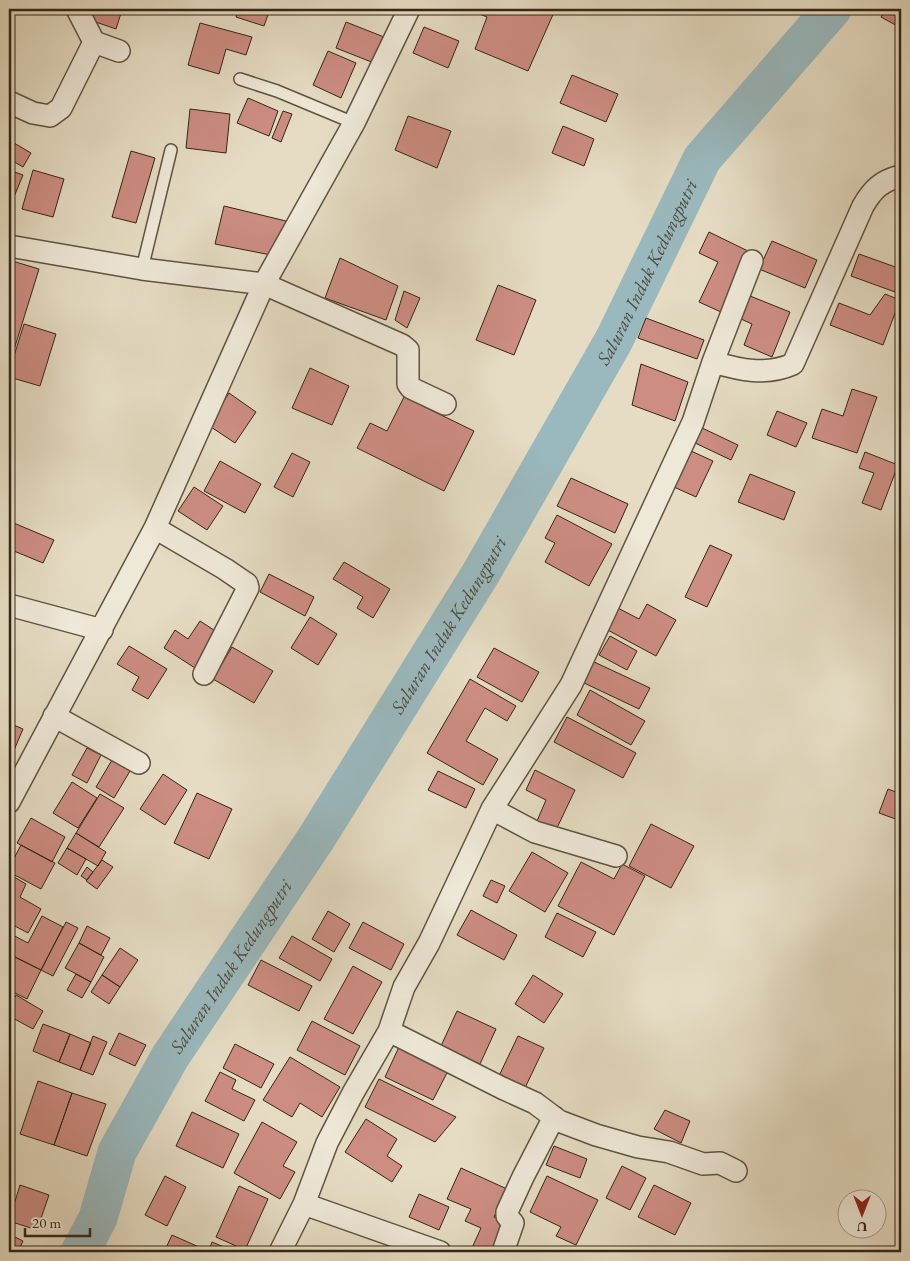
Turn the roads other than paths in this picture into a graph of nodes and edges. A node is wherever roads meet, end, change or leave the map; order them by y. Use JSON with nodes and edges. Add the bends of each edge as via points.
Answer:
{"nodes":[{"id":1,"x":77,"y":9,"type":"edge"},
{"id":2,"x":409,"y":9,"type":"edge"},
{"id":3,"x":94,"y":42,"type":"junction"},
{"id":4,"x":119,"y":51,"type":"dead end"},
{"id":5,"x":240,"y":79,"type":"dead end"},
{"id":6,"x":9,"y":102,"type":"edge"},
{"id":7,"x":354,"y":123,"type":"junction"},
{"id":8,"x":171,"y":150,"type":"dead end"},
{"id":9,"x":901,"y":176,"type":"edge"},
{"id":10,"x":9,"y":246,"type":"edge"},
{"id":11,"x":752,"y":261,"type":"dead end"},
{"id":12,"x":142,"y":269,"type":"junction"},
{"id":13,"x":264,"y":284,"type":"junction"},
{"id":14,"x":713,"y":362,"type":"junction"},
{"id":15,"x":445,"y":404,"type":"dead end"},
{"id":16,"x":155,"y":528,"type":"junction"},
{"id":17,"x":9,"y":605,"type":"edge"},
{"id":18,"x":102,"y":630,"type":"junction"},
{"id":19,"x":204,"y":674,"type":"dead end"},
{"id":20,"x":54,"y":716,"type":"junction"},
{"id":21,"x":139,"y":763,"type":"dead end"},
{"id":22,"x":10,"y":795,"type":"edge"},
{"id":23,"x":492,"y":809,"type":"junction"},
{"id":24,"x":616,"y":856,"type":"dead end"},
{"id":25,"x":390,"y":1031,"type":"junction"},
{"id":26,"x":554,"y":1117,"type":"junction"},
{"id":27,"x":736,"y":1171,"type":"dead end"},
{"id":28,"x":304,"y":1204,"type":"junction"},
{"id":29,"x":280,"y":1252,"type":"edge"},
{"id":30,"x":440,"y":1252,"type":"edge"},
{"id":31,"x":502,"y":1252,"type":"edge"}],
"edges":[{"from":1,"to":3,"type":"street"},
{"from":2,"to":7,"type":"street"},
{"from":3,"to":4,"type":"street"},
{"from":3,"to":6,"type":"street","via":[[62,108],[50,116],[33,113]]},
{"from":5,"to":7,"type":"lane"},
{"from":7,"to":13,"type":"street"},
{"from":8,"to":12,"type":"lane"},
{"from":9,"to":14,"type":"street","via":[[891,178],[872,190],[862,206],[792,364],[771,372]]},
{"from":10,"to":12,"type":"street"},
{"from":11,"to":14,"type":"street"},
{"from":12,"to":13,"type":"street"},
{"from":13,"to":15,"type":"street","via":[[402,345],[408,350],[408,384]]},
{"from":13,"to":16,"type":"street"},
{"from":14,"to":23,"type":"street","via":[[693,422],[571,685]]},
{"from":16,"to":18,"type":"street"},
{"from":16,"to":19,"type":"street","via":[[247,584],[248,588]]},
{"from":17,"to":18,"type":"street"},
{"from":18,"to":20,"type":"street"},
{"from":20,"to":21,"type":"street"},
{"from":20,"to":22,"type":"street"},
{"from":23,"to":24,"type":"street","via":[[535,832]]},
{"from":23,"to":25,"type":"street","via":[[429,943],[404,987]]},
{"from":25,"to":26,"type":"street","via":[[535,1103]]},
{"from":25,"to":28,"type":"street","via":[[327,1143]]},
{"from":26,"to":27,"type":"street","via":[[596,1135],[670,1152],[703,1164],[720,1162]]},
{"from":26,"to":31,"type":"street","via":[[507,1212],[513,1222]]},
{"from":28,"to":29,"type":"street"},
{"from":28,"to":30,"type":"street"}]}
